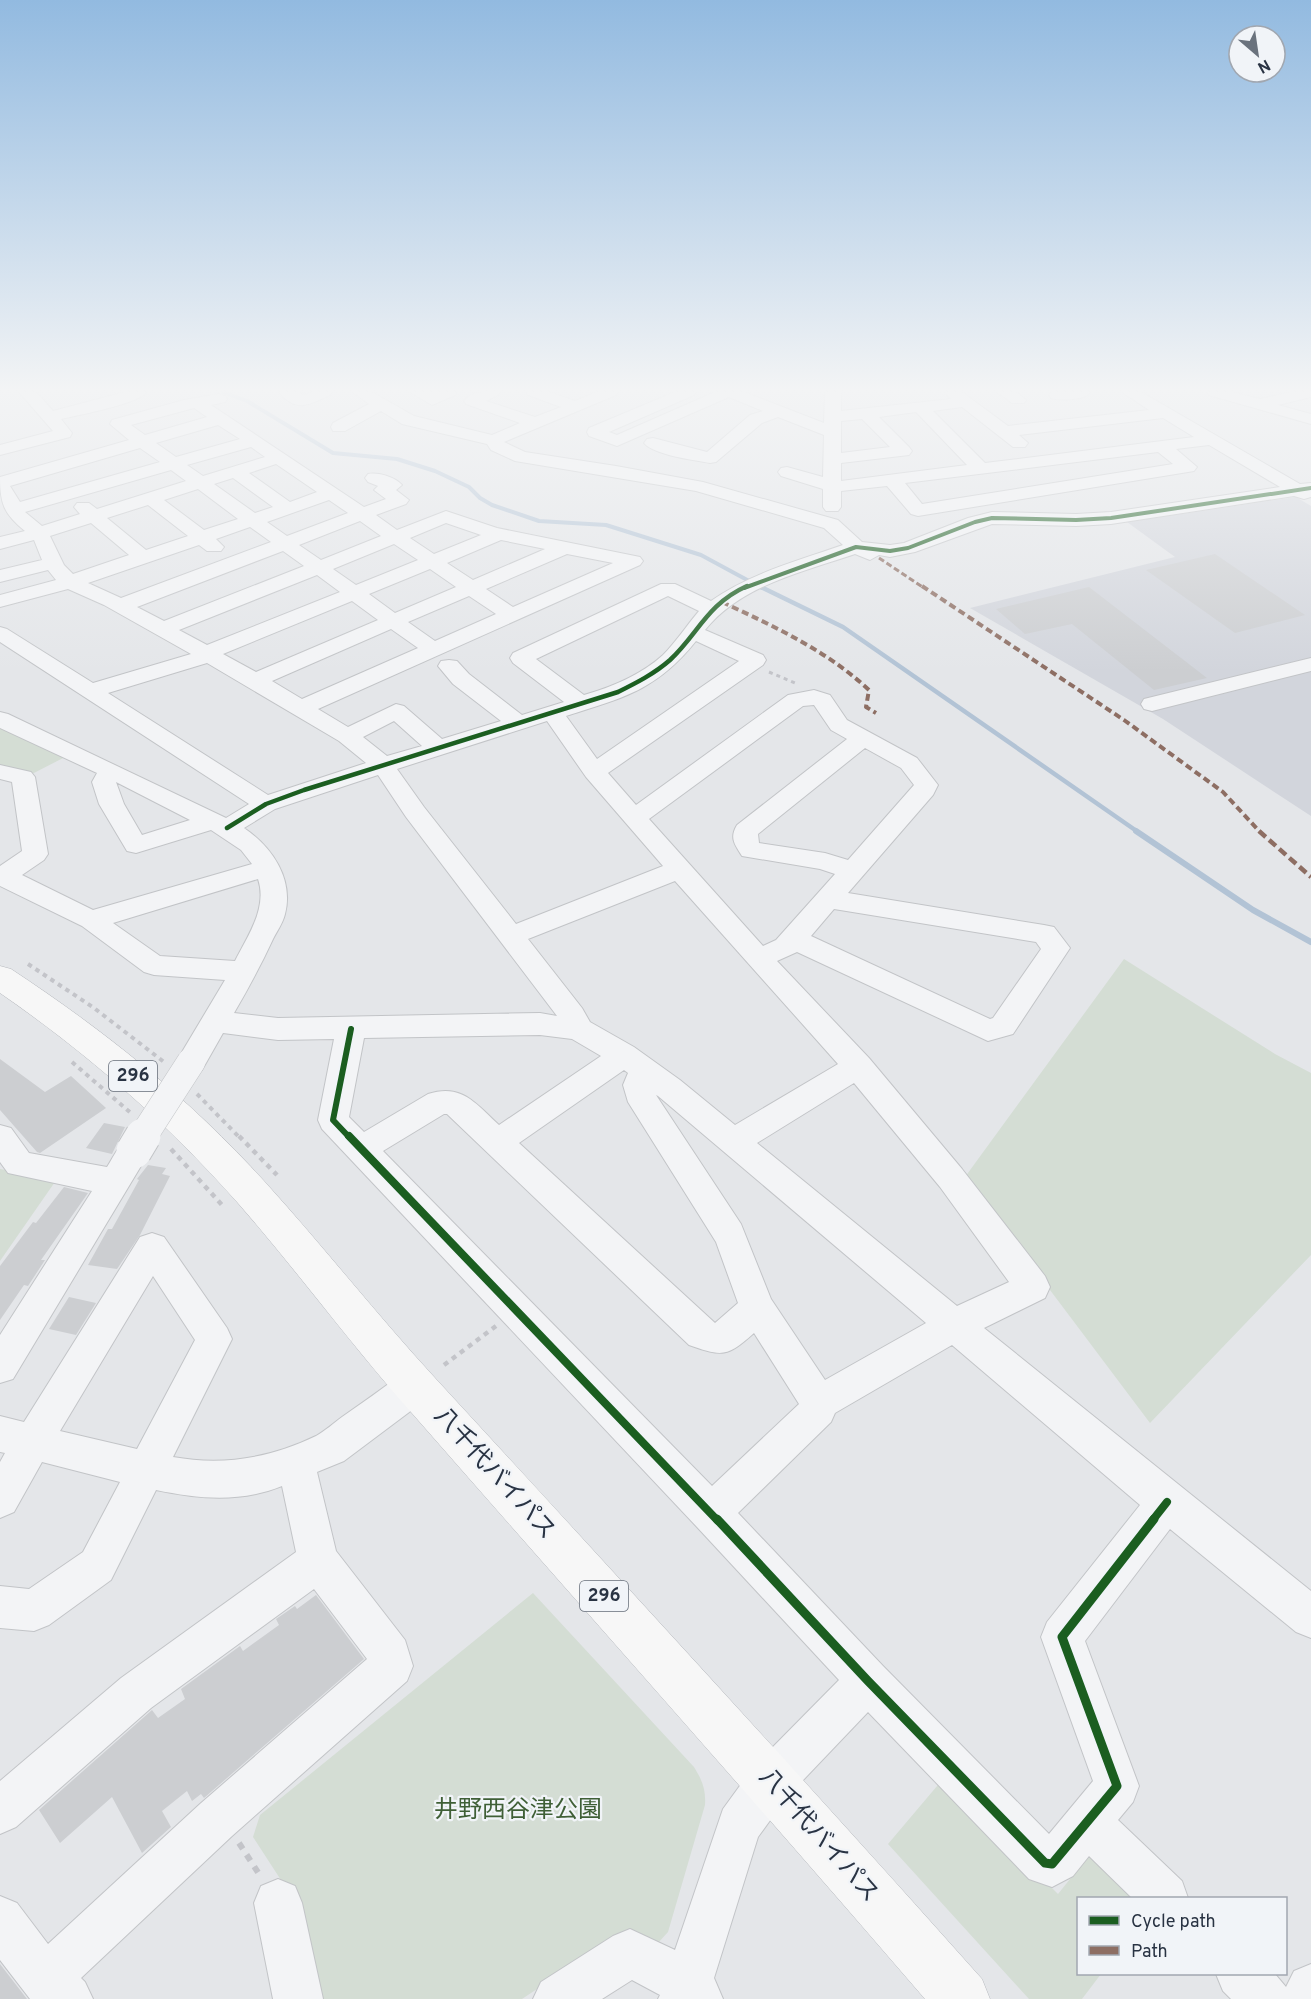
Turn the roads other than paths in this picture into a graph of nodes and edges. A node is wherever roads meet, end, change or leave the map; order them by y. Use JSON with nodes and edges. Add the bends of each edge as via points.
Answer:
{"nodes":[{"id":1,"x":2,"y":485,"type":"edge"},
{"id":2,"x":57,"y":485,"type":"edge"},
{"id":3,"x":98,"y":485,"type":"edge"},
{"id":4,"x":191,"y":485,"type":"edge"},
{"id":5,"x":206,"y":485,"type":"edge"},
{"id":6,"x":255,"y":485,"type":"edge"},
{"id":7,"x":320,"y":485,"type":"edge"},
{"id":8,"x":375,"y":485,"type":"edge"},
{"id":9,"x":381,"y":485,"type":"edge"},
{"id":10,"x":693,"y":485,"type":"edge"},
{"id":11,"x":840,"y":485,"type":"edge"},
{"id":12,"x":897,"y":485,"type":"edge"},
{"id":13,"x":1079,"y":485,"type":"edge"},
{"id":14,"x":833,"y":486,"type":"joint"},
{"id":15,"x":1075,"y":486,"type":"joint"},
{"id":16,"x":1307,"y":492,"type":"edge"},
{"id":17,"x":67,"y":494,"type":"junction"},
{"id":18,"x":150,"y":498,"type":"junction"},
{"id":19,"x":339,"y":498,"type":"junction"},
{"id":20,"x":288,"y":508,"type":"junction"},
{"id":21,"x":14,"y":509,"type":"junction"},
{"id":22,"x":363,"y":514,"type":"junction"},
{"id":23,"x":93,"y":516,"type":"junction"},
{"id":24,"x":254,"y":520,"type":"junction"},
{"id":25,"x":831,"y":524,"type":"junction"},
{"id":26,"x":39,"y":533,"type":"junction"},
{"id":27,"x":500,"y":534,"type":"junction"},
{"id":28,"x":201,"y":537,"type":"junction"},
{"id":29,"x":396,"y":537,"type":"junction"},
{"id":30,"x":0,"y":543,"type":"edge"},
{"id":31,"x":286,"y":543,"type":"junction"},
{"id":32,"x":566,"y":547,"type":"junction"},
{"id":33,"x":856,"y":547,"type":"junction"},
{"id":34,"x":142,"y":557,"type":"junction"},
{"id":35,"x":879,"y":558,"type":"dead end"},
{"id":36,"x":433,"y":562,"type":"junction"},
{"id":37,"x":54,"y":563,"type":"junction"},
{"id":38,"x":233,"y":563,"type":"junction"},
{"id":39,"x":320,"y":567,"type":"junction"},
{"id":40,"x":0,"y":576,"type":"edge"},
{"id":41,"x":70,"y":582,"type":"junction"},
{"id":42,"x":471,"y":588,"type":"junction"},
{"id":43,"x":264,"y":589,"type":"junction"},
{"id":44,"x":356,"y":593,"type":"junction"},
{"id":45,"x":0,"y":601,"type":"edge"},
{"id":46,"x":120,"y":606,"type":"junction"},
{"id":47,"x":713,"y":610,"type":"junction"},
{"id":48,"x":299,"y":616,"type":"junction"},
{"id":49,"x":513,"y":616,"type":"junction"},
{"id":50,"x":393,"y":621,"type":"junction"},
{"id":51,"x":163,"y":629,"type":"junction"},
{"id":52,"x":693,"y":632,"type":"junction"},
{"id":53,"x":0,"y":633,"type":"edge"},
{"id":54,"x":208,"y":654,"type":"junction"},
{"id":55,"x":441,"y":658,"type":"junction"},
{"id":56,"x":355,"y":661,"type":"junction"},
{"id":57,"x":1311,"y":664,"type":"edge"},
{"id":58,"x":255,"y":680,"type":"junction"},
{"id":59,"x":90,"y":691,"type":"junction"},
{"id":60,"x":581,"y":704,"type":"junction"},
{"id":61,"x":1152,"y":705,"type":"dead end"},
{"id":62,"x":301,"y":708,"type":"junction"},
{"id":63,"x":552,"y":712,"type":"junction"},
{"id":64,"x":0,"y":719,"type":"edge"},
{"id":65,"x":518,"y":723,"type":"junction"},
{"id":66,"x":347,"y":736,"type":"junction"},
{"id":67,"x":863,"y":738,"type":"junction"},
{"id":68,"x":438,"y":748,"type":"junction"},
{"id":69,"x":383,"y":765,"type":"junction"},
{"id":70,"x":112,"y":771,"type":"junction"},
{"id":71,"x":0,"y":772,"type":"edge"},
{"id":72,"x":594,"y":772,"type":"junction"},
{"id":73,"x":266,"y":804,"type":"junction"},
{"id":74,"x":634,"y":818,"type":"junction"},
{"id":75,"x":219,"y":824,"type":"junction"},
{"id":76,"x":267,"y":868,"type":"junction"},
{"id":77,"x":680,"y":869,"type":"junction"},
{"id":78,"x":851,"y":871,"type":"junction"},
{"id":79,"x":2,"y":876,"type":"edge"},
{"id":80,"x":827,"y":899,"type":"junction"},
{"id":81,"x":91,"y":920,"type":"junction"},
{"id":82,"x":511,"y":936,"type":"junction"},
{"id":83,"x":793,"y":939,"type":"junction"},
{"id":84,"x":758,"y":958,"type":"junction"},
{"id":85,"x":244,"y":972,"type":"junction"},
{"id":86,"x":0,"y":977,"type":"edge"},
{"id":87,"x":214,"y":1020,"type":"junction"},
{"id":88,"x":351,"y":1029,"type":"junction"},
{"id":89,"x":578,"y":1029,"type":"junction"},
{"id":90,"x":858,"y":1066,"type":"junction"},
{"id":91,"x":646,"y":1071,"type":"junction"},
{"id":92,"x":0,"y":1137,"type":"edge"},
{"id":93,"x":734,"y":1141,"type":"junction"},
{"id":94,"x":496,"y":1143,"type":"junction"},
{"id":95,"x":360,"y":1150,"type":"junction"},
{"id":96,"x":115,"y":1182,"type":"junction"},
{"id":97,"x":757,"y":1308,"type":"junction"},
{"id":98,"x":954,"y":1325,"type":"junction"},
{"id":99,"x":0,"y":1367,"type":"edge"},
{"id":100,"x":429,"y":1376,"type":"junction"},
{"id":101,"x":819,"y":1403,"type":"junction"},
{"id":102,"x":16,"y":1438,"type":"edge"},
{"id":103,"x":296,"y":1464,"type":"junction"},
{"id":104,"x":147,"y":1470,"type":"junction"},
{"id":105,"x":0,"y":1498,"type":"edge"},
{"id":106,"x":1167,"y":1502,"type":"junction"},
{"id":107,"x":711,"y":1513,"type":"junction"},
{"id":108,"x":318,"y":1561,"type":"junction"},
{"id":109,"x":0,"y":1607,"type":"edge"},
{"id":110,"x":1311,"y":1617,"type":"edge"},
{"id":111,"x":868,"y":1681,"type":"junction"},
{"id":112,"x":771,"y":1781,"type":"junction"},
{"id":113,"x":0,"y":1811,"type":"edge"},
{"id":114,"x":1087,"y":1822,"type":"junction"},
{"id":115,"x":1163,"y":1897,"type":"edge"},
{"id":116,"x":278,"y":1903,"type":"road end"},
{"id":117,"x":0,"y":1920,"type":"edge"},
{"id":118,"x":1241,"y":1975,"type":"edge"},
{"id":119,"x":1311,"y":1988,"type":"edge"},
{"id":120,"x":57,"y":1990,"type":"edge"},
{"id":121,"x":690,"y":1994,"type":"edge"},
{"id":122,"x":298,"y":1999,"type":"edge"},
{"id":123,"x":558,"y":1999,"type":"edge"},
{"id":124,"x":962,"y":1999,"type":"edge"},
{"id":125,"x":1266,"y":1999,"type":"edge"},
{"id":126,"x":1305,"y":1999,"type":"edge"}],
"edges":[{"from":1,"to":21,"type":"street"},
{"from":2,"to":17,"type":"street"},
{"from":3,"to":17,"type":"street"},
{"from":4,"to":18,"type":"street"},
{"from":5,"to":24,"type":"street"},
{"from":6,"to":20,"type":"street"},
{"from":7,"to":19,"type":"street"},
{"from":8,"to":19,"type":"street"},
{"from":9,"to":22,"type":"street","via":[[400,500]]},
{"from":10,"to":25,"type":"street"},
{"from":11,"to":14,"type":"street"},
{"from":12,"to":15,"type":"street","via":[[918,510]]},
{"from":13,"to":15,"type":"street"},
{"from":14,"to":25,"type":"street"},
{"from":16,"to":33,"type":"street","via":[[1111,518],[992,518],[908,548]]},
{"from":17,"to":21,"type":"street"},
{"from":17,"to":23,"type":"street"},
{"from":18,"to":23,"type":"street"},
{"from":18,"to":28,"type":"street"},
{"from":19,"to":20,"type":"street"},
{"from":19,"to":22,"type":"street"},
{"from":20,"to":24,"type":"street"},
{"from":21,"to":26,"type":"street"},
{"from":22,"to":29,"type":"street"},
{"from":22,"to":31,"type":"street"},
{"from":23,"to":26,"type":"street"},
{"from":23,"to":34,"type":"street"},
{"from":24,"to":28,"type":"street"},
{"from":24,"to":31,"type":"street"},
{"from":25,"to":33,"type":"street"},
{"from":26,"to":30,"type":"street"},
{"from":26,"to":37,"type":"street"},
{"from":27,"to":29,"type":"street","via":[[446,517]]},
{"from":27,"to":32,"type":"street"},
{"from":27,"to":36,"type":"street"},
{"from":28,"to":34,"type":"street"},
{"from":28,"to":38,"type":"street"},
{"from":29,"to":36,"type":"street"},
{"from":29,"to":39,"type":"street"},
{"from":31,"to":38,"type":"street"},
{"from":31,"to":39,"type":"street"},
{"from":32,"to":42,"type":"street"},
{"from":32,"to":49,"type":"street","via":[[633,561]]},
{"from":33,"to":35,"type":"street"},
{"from":33,"to":47,"type":"street","via":[[741,589]]},
{"from":34,"to":41,"type":"street"},
{"from":36,"to":42,"type":"street"},
{"from":36,"to":44,"type":"street"},
{"from":37,"to":40,"type":"street"},
{"from":37,"to":41,"type":"street"},
{"from":38,"to":43,"type":"street"},
{"from":38,"to":46,"type":"street"},
{"from":39,"to":43,"type":"street"},
{"from":39,"to":44,"type":"street"},
{"from":41,"to":45,"type":"street"},
{"from":41,"to":46,"type":"street"},
{"from":42,"to":49,"type":"street"},
{"from":42,"to":50,"type":"street"},
{"from":43,"to":48,"type":"street"},
{"from":43,"to":51,"type":"street"},
{"from":44,"to":48,"type":"street"},
{"from":44,"to":50,"type":"street"},
{"from":46,"to":51,"type":"street"},
{"from":47,"to":52,"type":"street"},
{"from":47,"to":60,"type":"street","via":[[668,588],[521,658]]},
{"from":48,"to":54,"type":"street"},
{"from":48,"to":56,"type":"street"},
{"from":49,"to":55,"type":"street"},
{"from":50,"to":55,"type":"street"},
{"from":50,"to":56,"type":"street"},
{"from":51,"to":54,"type":"street"},
{"from":52,"to":60,"type":"street","via":[[671,659],[647,677]]},
{"from":52,"to":72,"type":"street","via":[[755,660]]},
{"from":53,"to":59,"type":"street"},
{"from":54,"to":58,"type":"street"},
{"from":54,"to":59,"type":"street"},
{"from":55,"to":56,"type":"street"},
{"from":55,"to":65,"type":"street","via":[[461,679]]},
{"from":56,"to":58,"type":"street"},
{"from":56,"to":62,"type":"street"},
{"from":57,"to":61,"type":"street"},
{"from":58,"to":62,"type":"street"},
{"from":59,"to":73,"type":"street"},
{"from":60,"to":63,"type":"street"},
{"from":62,"to":66,"type":"street"},
{"from":63,"to":65,"type":"street"},
{"from":63,"to":72,"type":"street"},
{"from":64,"to":70,"type":"street"},
{"from":65,"to":68,"type":"street"},
{"from":66,"to":68,"type":"street","via":[[396,711]]},
{"from":66,"to":69,"type":"street"},
{"from":67,"to":74,"type":"street","via":[[839,725],[822,700],[796,700]]},
{"from":67,"to":78,"type":"street","via":[[909,763],[926,785]]},
{"from":67,"to":78,"type":"street","via":[[747,831],[745,841],[751,850],[825,861]]},
{"from":68,"to":69,"type":"street"},
{"from":69,"to":73,"type":"street"},
{"from":69,"to":82,"type":"street"},
{"from":70,"to":75,"type":"street"},
{"from":70,"to":75,"type":"street","via":[[103,784],[115,813],[136,845]]},
{"from":71,"to":79,"type":"street","via":[[23,777],[35,854]]},
{"from":72,"to":74,"type":"street"},
{"from":73,"to":75,"type":"street"},
{"from":74,"to":77,"type":"street"},
{"from":75,"to":76,"type":"street","via":[[250,844]]},
{"from":76,"to":81,"type":"street"},
{"from":76,"to":85,"type":"street","via":[[273,886],[272,914]]},
{"from":77,"to":82,"type":"street"},
{"from":77,"to":84,"type":"street"},
{"from":78,"to":80,"type":"street"},
{"from":79,"to":81,"type":"street"},
{"from":80,"to":83,"type":"street"},
{"from":80,"to":83,"type":"street","via":[[1044,934],[1056,948],[1003,1026],[988,1030]]},
{"from":81,"to":85,"type":"street","via":[[154,965]]},
{"from":82,"to":89,"type":"street","via":[[572,1015]]},
{"from":83,"to":84,"type":"street","via":[[786,947]]},
{"from":84,"to":90,"type":"street"},
{"from":85,"to":87,"type":"street"},
{"from":86,"to":100,"type":"highway","name":"八千代バイパス","number":"296","via":[[68,1023],[142,1083]]},
{"from":87,"to":88,"type":"street","via":[[278,1029]]},
{"from":87,"to":96,"type":"street","bridge":true},
{"from":88,"to":89,"type":"street","via":[[540,1024]]},
{"from":88,"to":95,"type":"street","via":[[333,1120]]},
{"from":89,"to":91,"type":"street"},
{"from":90,"to":93,"type":"street"},
{"from":90,"to":98,"type":"street","via":[[951,1178],[1033,1287]]},
{"from":91,"to":93,"type":"street"},
{"from":91,"to":94,"type":"street"},
{"from":91,"to":97,"type":"street","via":[[638,1085],[644,1102],[729,1234]]},
{"from":92,"to":96,"type":"street","via":[[19,1164]]},
{"from":93,"to":98,"type":"street"},
{"from":94,"to":95,"type":"street","via":[[454,1103],[447,1101],[439,1102]]},
{"from":94,"to":97,"type":"street","via":[[702,1334],[723,1337]]},
{"from":95,"to":107,"type":"street"},
{"from":96,"to":99,"type":"street"},
{"from":97,"to":101,"type":"street"},
{"from":98,"to":101,"type":"street"},
{"from":98,"to":106,"type":"street"},
{"from":100,"to":103,"type":"street","via":[[350,1436]]},
{"from":100,"to":112,"type":"highway","name":"八千代バイパス","number":"296"},
{"from":101,"to":107,"type":"street","via":[[818,1410]]},
{"from":102,"to":104,"type":"street"},
{"from":102,"to":104,"type":"street","via":[[152,1247],[214,1339]]},
{"from":102,"to":105,"type":"street"},
{"from":103,"to":104,"type":"street","via":[[258,1476],[226,1480],[193,1479]]},
{"from":103,"to":108,"type":"street"},
{"from":104,"to":109,"type":"street","via":[[98,1566],[34,1610]]},
{"from":106,"to":110,"type":"street"},
{"from":106,"to":114,"type":"street","via":[[1062,1637],[1117,1786]]},
{"from":107,"to":111,"type":"street"},
{"from":108,"to":113,"type":"street","via":[[136,1693]]},
{"from":108,"to":120,"type":"street","via":[[390,1655],[392,1666],[131,1896]]},
{"from":111,"to":112,"type":"street"},
{"from":111,"to":114,"type":"street","via":[[1045,1863],[1057,1860]]},
{"from":112,"to":121,"type":"street","via":[[739,1825]]},
{"from":112,"to":124,"type":"highway","name":"八千代バイパス","number":"296"},
{"from":114,"to":115,"type":"street"},
{"from":116,"to":122,"type":"street"},
{"from":117,"to":120,"type":"street"},
{"from":118,"to":125,"type":"street"},
{"from":119,"to":126,"type":"street"},
{"from":121,"to":123,"type":"street","via":[[630,1953]]}]}
